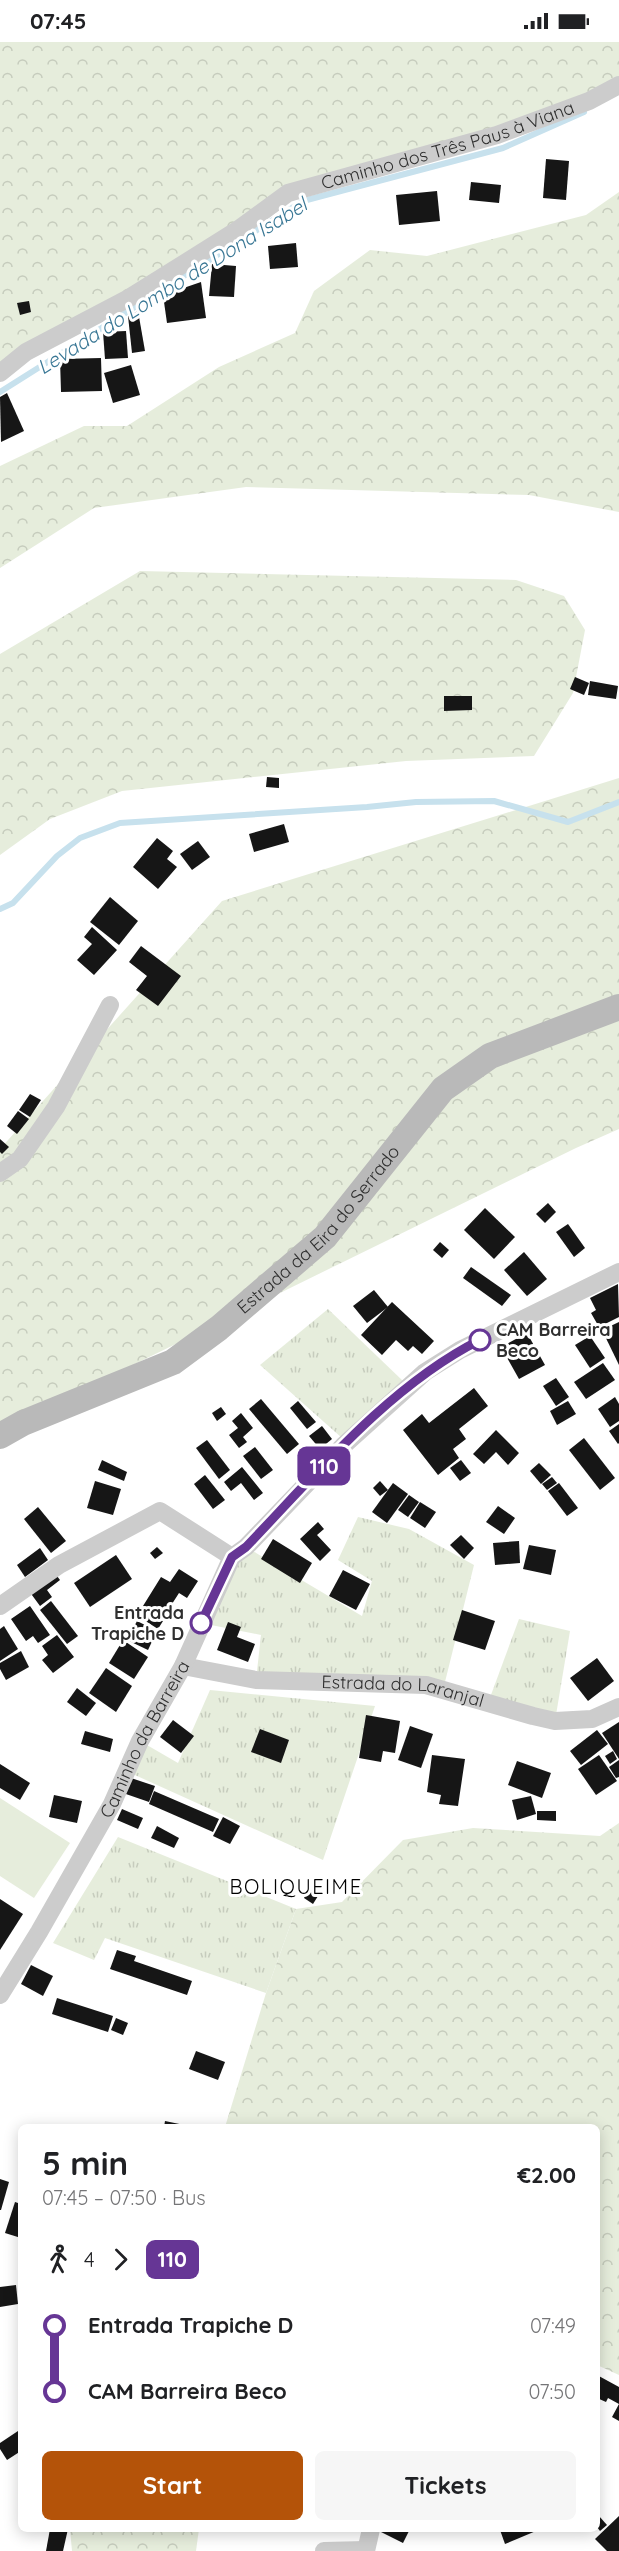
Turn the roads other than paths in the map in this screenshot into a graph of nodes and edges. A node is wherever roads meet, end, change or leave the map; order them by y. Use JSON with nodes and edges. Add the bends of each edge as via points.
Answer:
{"nodes":[{"id":1,"x":619,"y":85,"type":"edge"},
{"id":2,"x":0,"y":373,"type":"edge"},
{"id":3,"x":110,"y":1005,"type":"dead end"},
{"id":4,"x":619,"y":1007,"type":"edge"},
{"id":5,"x":0,"y":1173,"type":"edge"},
{"id":6,"x":619,"y":1272,"type":"edge"},
{"id":7,"x":0,"y":1436,"type":"edge"},
{"id":8,"x":232,"y":1557,"type":"junction"},
{"id":9,"x":0,"y":1606,"type":"edge"},
{"id":10,"x":183,"y":1666,"type":"junction"},
{"id":11,"x":619,"y":1707,"type":"edge"},
{"id":12,"x":0,"y":1995,"type":"edge"},
{"id":13,"x":370,"y":2532,"type":"edge"},
{"id":14,"x":366,"y":2550,"type":"edge"},
{"id":15,"x":324,"y":2551,"type":"edge"}],
"edges":[{"from":1,"to":2,"type":"street","name":"Caminho dos Três Paus à Viana","via":[[589,101],[497,135],[288,193],[129,298],[26,352]]},
{"from":3,"to":5,"type":"street","via":[[56,1107],[20,1159]]},
{"from":4,"to":7,"type":"main road","name":"Estrada da Eira do Serrado","via":[[490,1056],[443,1089],[325,1237],[173,1362]]},
{"from":6,"to":8,"type":"street","name":"Caminho da Barreira","via":[[460,1350],[425,1372],[344,1445]]},
{"from":8,"to":9,"type":"street","via":[[159,1511],[59,1565]]},
{"from":8,"to":10,"type":"street","name":"Caminho da Barreira"},
{"from":10,"to":11,"type":"street","name":"Estrada do Laranjal","via":[[256,1680],[426,1685],[555,1721],[592,1719]]},
{"from":10,"to":12,"type":"street","name":"Caminho da Barreira","via":[[140,1741],[112,1804]]},
{"from":13,"to":14,"type":"street"},
{"from":14,"to":15,"type":"street"}]}
